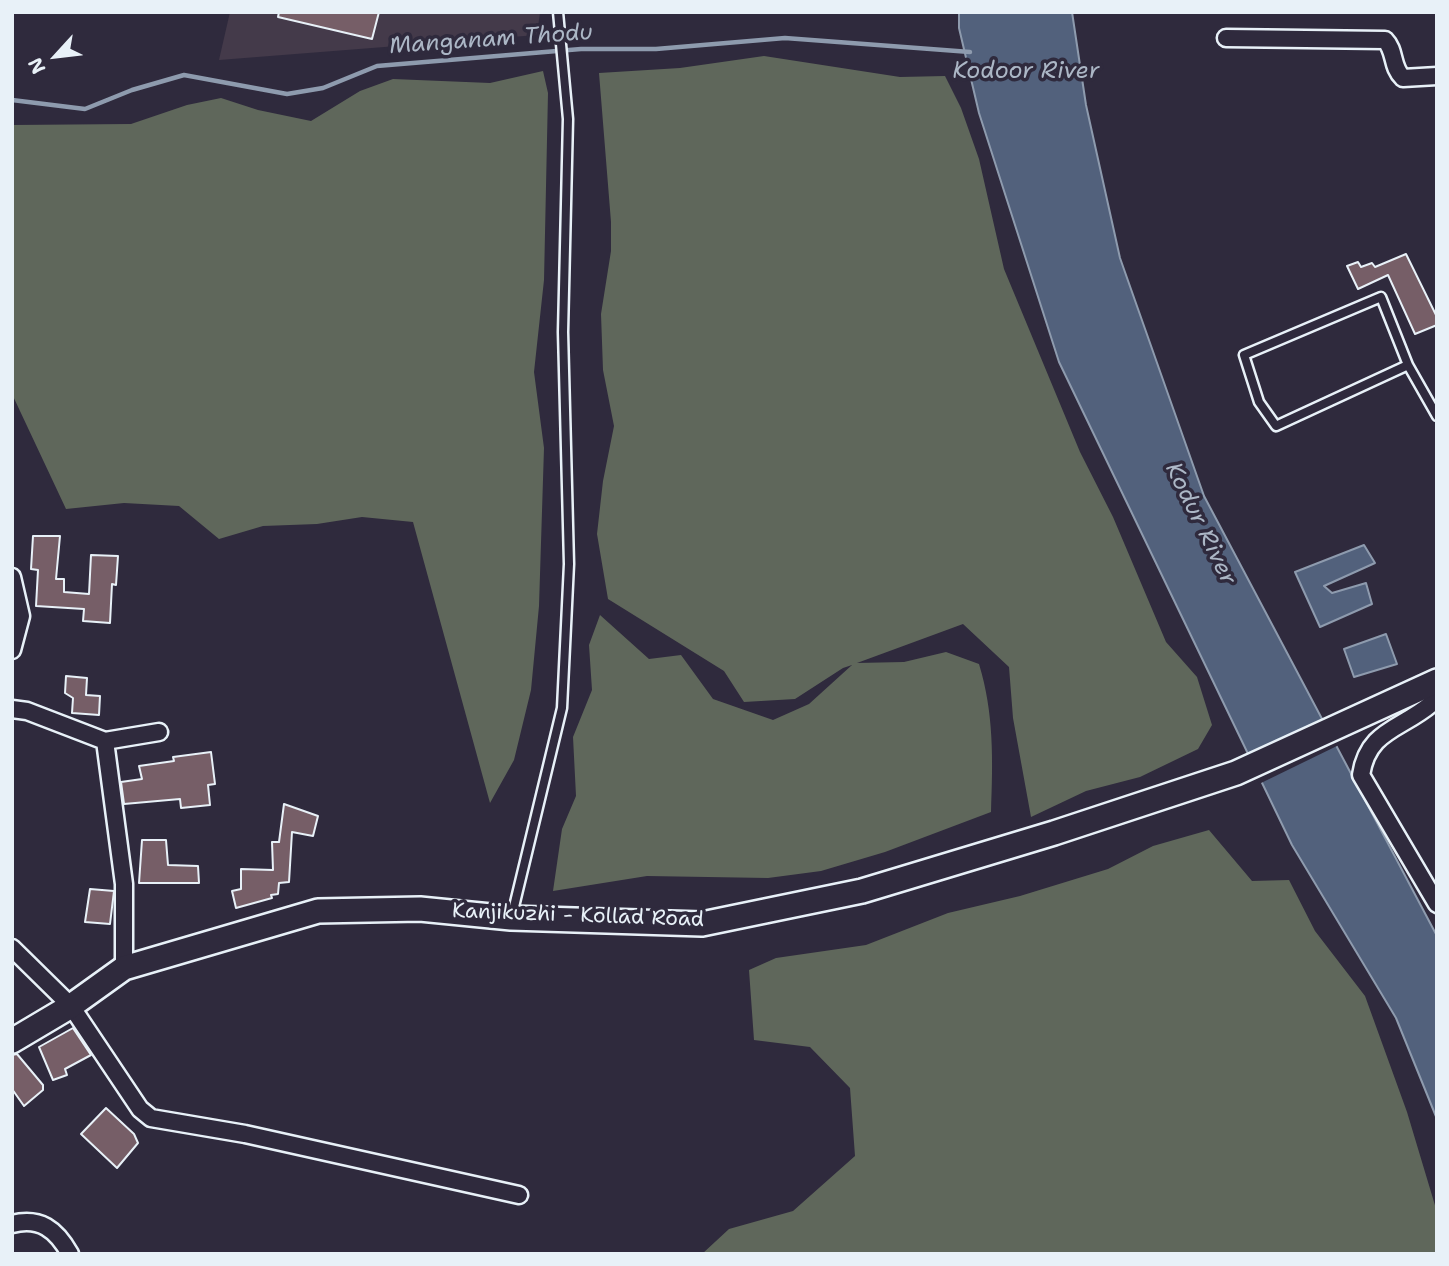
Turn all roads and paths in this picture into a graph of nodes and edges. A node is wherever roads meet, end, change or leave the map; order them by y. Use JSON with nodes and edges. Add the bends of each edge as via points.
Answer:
{"nodes":[{"id":1,"x":558,"y":12,"type":"edge"},
{"id":2,"x":1226,"y":38,"type":"dead end"},
{"id":3,"x":1437,"y":76,"type":"edge"},
{"id":4,"x":1408,"y":365,"type":"junction"},
{"id":5,"x":1437,"y":416,"type":"edge"},
{"id":6,"x":12,"y":577,"type":"edge"},
{"id":7,"x":12,"y":650,"type":"edge"},
{"id":8,"x":1433,"y":683,"type":"edge"},
{"id":9,"x":12,"y":709,"type":"edge"},
{"id":10,"x":159,"y":732,"type":"dead end"},
{"id":11,"x":105,"y":741,"type":"junction"},
{"id":12,"x":1437,"y":904,"type":"edge"},
{"id":13,"x":511,"y":918,"type":"junction"},
{"id":14,"x":12,"y":948,"type":"edge"},
{"id":15,"x":124,"y":968,"type":"junction"},
{"id":16,"x":71,"y":1006,"type":"junction"},
{"id":17,"x":12,"y":1041,"type":"edge"},
{"id":18,"x":519,"y":1195,"type":"dead end"},
{"id":19,"x":12,"y":1224,"type":"edge"},
{"id":20,"x":70,"y":1254,"type":"edge"}],
"edges":[{"from":1,"to":13,"type":"lane","via":[[567,90],[563,332],[569,564],[562,708]]},
{"from":2,"to":3,"type":"street","via":[[1385,40],[1395,69],[1404,78]]},
{"from":4,"to":4,"type":"lane","via":[[1276,426],[1259,402],[1244,355],[1381,296]]},
{"from":4,"to":5,"type":"lane"},
{"from":6,"to":7,"type":"street","via":[[21,616]]},
{"from":8,"to":12,"type":"street","via":[[1432,704],[1375,739],[1364,756],[1361,775]]},
{"from":8,"to":13,"type":"main road","name":"Kanjikuzhi - Kollad Road","via":[[1236,772],[862,891],[702,924]]},
{"from":9,"to":11,"type":"street"},
{"from":10,"to":11,"type":"street"},
{"from":11,"to":15,"type":"street","via":[[124,884]]},
{"from":13,"to":15,"type":"main road","name":"Kanjikuzhi - Kollad Road","via":[[420,909],[318,911]]},
{"from":14,"to":16,"type":"street"},
{"from":15,"to":16,"type":"main road","name":"Kanjikuzhi - Kollad Road"},
{"from":16,"to":17,"type":"main road","name":"Kanjikuzhi - Kollad Road"},
{"from":16,"to":18,"type":"street","via":[[140,1109],[151,1118],[245,1134]]},
{"from":19,"to":20,"type":"street","via":[[32,1220],[47,1226]]}]}
